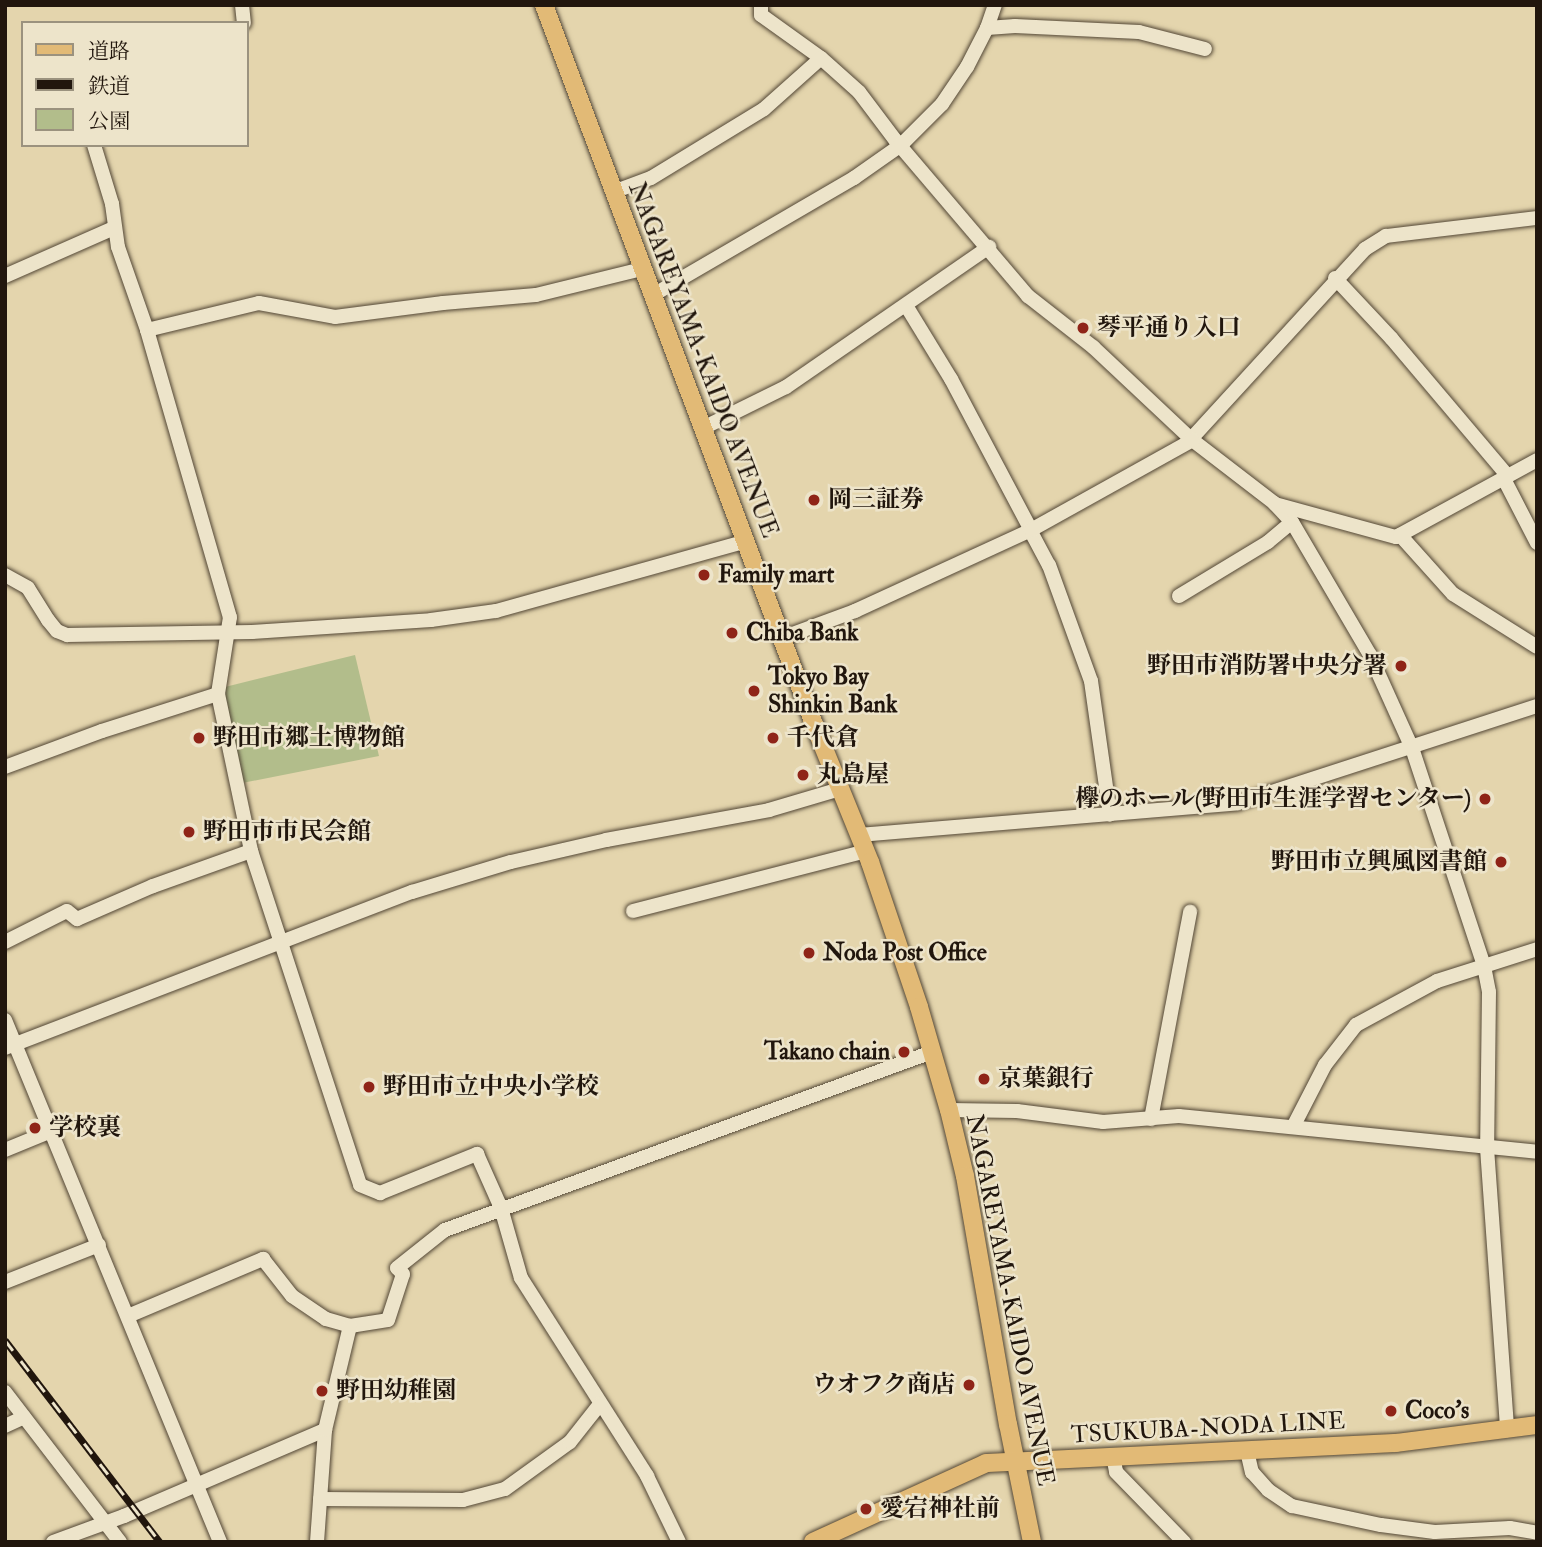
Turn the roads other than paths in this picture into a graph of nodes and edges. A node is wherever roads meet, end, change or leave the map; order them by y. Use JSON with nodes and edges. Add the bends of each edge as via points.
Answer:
{"nodes":[{"id":1,"x":544,"y":5,"type":"edge"},
{"id":2,"x":761,"y":5,"type":"edge"},
{"id":3,"x":995,"y":5,"type":"edge"},
{"id":4,"x":987,"y":28,"type":"junction"},
{"id":5,"x":1205,"y":50,"type":"dead end"},
{"id":6,"x":821,"y":58,"type":"junction"},
{"id":7,"x":901,"y":145,"type":"junction"},
{"id":8,"x":95,"y":147,"type":"edge"},
{"id":9,"x":613,"y":191,"type":"junction"},
{"id":10,"x":1537,"y":218,"type":"edge"},
{"id":11,"x":114,"y":228,"type":"junction"},
{"id":12,"x":989,"y":247,"type":"junction"},
{"id":13,"x":642,"y":269,"type":"junction"},
{"id":14,"x":5,"y":276,"type":"edge"},
{"id":15,"x":1335,"y":278,"type":"junction"},
{"id":16,"x":653,"y":295,"type":"junction"},
{"id":17,"x":906,"y":307,"type":"junction"},
{"id":18,"x":147,"y":330,"type":"junction"},
{"id":19,"x":705,"y":427,"type":"junction"},
{"id":20,"x":1192,"y":440,"type":"junction"},
{"id":21,"x":1537,"y":460,"type":"edge"},
{"id":22,"x":1505,"y":476,"type":"junction"},
{"id":23,"x":1274,"y":503,"type":"junction"},
{"id":24,"x":1292,"y":522,"type":"junction"},
{"id":25,"x":1031,"y":530,"type":"junction"},
{"id":26,"x":1400,"y":535,"type":"junction"},
{"id":27,"x":746,"y":541,"type":"junction"},
{"id":28,"x":1537,"y":543,"type":"edge"},
{"id":29,"x":5,"y":575,"type":"edge"},
{"id":30,"x":1180,"y":596,"type":"dead end"},
{"id":31,"x":226,"y":631,"type":"junction"},
{"id":32,"x":782,"y":638,"type":"junction"},
{"id":33,"x":1537,"y":647,"type":"edge"},
{"id":34,"x":218,"y":694,"type":"junction"},
{"id":35,"x":1537,"y":706,"type":"edge"},
{"id":36,"x":1412,"y":748,"type":"junction"},
{"id":37,"x":5,"y":767,"type":"edge"},
{"id":38,"x":840,"y":789,"type":"junction"},
{"id":39,"x":1110,"y":815,"type":"junction"},
{"id":40,"x":862,"y":843,"type":"junction"},
{"id":41,"x":251,"y":850,"type":"junction"},
{"id":42,"x":634,"y":911,"type":"dead end"},
{"id":43,"x":1190,"y":912,"type":"dead end"},
{"id":44,"x":5,"y":942,"type":"edge"},
{"id":45,"x":282,"y":943,"type":"junction"},
{"id":46,"x":1537,"y":949,"type":"edge"},
{"id":47,"x":1484,"y":966,"type":"junction"},
{"id":48,"x":5,"y":1020,"type":"edge"},
{"id":49,"x":10,"y":1047,"type":"edge"},
{"id":50,"x":932,"y":1052,"type":"junction"},
{"id":51,"x":949,"y":1110,"type":"junction"},
{"id":52,"x":1151,"y":1119,"type":"junction"},
{"id":53,"x":1294,"y":1125,"type":"junction"},
{"id":54,"x":51,"y":1131,"type":"junction"},
{"id":55,"x":1487,"y":1149,"type":"junction"},
{"id":56,"x":5,"y":1150,"type":"edge"},
{"id":57,"x":1537,"y":1152,"type":"edge"},
{"id":58,"x":501,"y":1208,"type":"junction"},
{"id":59,"x":99,"y":1245,"type":"junction"},
{"id":60,"x":5,"y":1282,"type":"edge"},
{"id":61,"x":128,"y":1316,"type":"junction"},
{"id":62,"x":350,"y":1326,"type":"junction"},
{"id":63,"x":5,"y":1392,"type":"edge"},
{"id":64,"x":600,"y":1404,"type":"junction"},
{"id":65,"x":24,"y":1418,"type":"junction"},
{"id":66,"x":1537,"y":1425,"type":"edge"},
{"id":67,"x":5,"y":1426,"type":"edge"},
{"id":68,"x":325,"y":1430,"type":"junction"},
{"id":69,"x":1507,"y":1430,"type":"junction"},
{"id":70,"x":1247,"y":1451,"type":"junction"},
{"id":71,"x":1113,"y":1456,"type":"junction"},
{"id":72,"x":1015,"y":1461,"type":"junction"},
{"id":73,"x":196,"y":1484,"type":"junction"},
{"id":74,"x":320,"y":1499,"type":"junction"},
{"id":75,"x":104,"y":1522,"type":"junction"},
{"id":76,"x":1537,"y":1533,"type":"edge"},
{"id":77,"x":53,"y":1542,"type":"edge"},
{"id":78,"x":121,"y":1542,"type":"edge"},
{"id":79,"x":220,"y":1542,"type":"edge"},
{"id":80,"x":317,"y":1542,"type":"edge"},
{"id":81,"x":679,"y":1542,"type":"edge"},
{"id":82,"x":813,"y":1542,"type":"edge"},
{"id":83,"x":1032,"y":1542,"type":"edge"},
{"id":84,"x":1184,"y":1542,"type":"edge"}],
"edges":[{"from":1,"to":9,"type":"main road","name":"NAGAREYAMA-KAIDO AVENUE"},
{"from":2,"to":6,"type":"street","via":[[761,15]]},
{"from":3,"to":4,"type":"street"},
{"from":4,"to":5,"type":"street","via":[[1139,32]]},
{"from":4,"to":7,"type":"street","via":[[942,104]]},
{"from":6,"to":7,"type":"street","via":[[859,92]]},
{"from":6,"to":9,"type":"street","via":[[764,109],[651,178]]},
{"from":7,"to":12,"type":"street"},
{"from":7,"to":16,"type":"street","via":[[854,178]]},
{"from":8,"to":11,"type":"street","via":[[113,204]]},
{"from":9,"to":13,"type":"main road","name":"NAGAREYAMA-KAIDO AVENUE"},
{"from":10,"to":15,"type":"street","via":[[1387,232]]},
{"from":11,"to":14,"type":"street"},
{"from":11,"to":18,"type":"street"},
{"from":12,"to":17,"type":"street"},
{"from":12,"to":20,"type":"street","via":[[1028,296],[1093,347]]},
{"from":13,"to":16,"type":"main road","name":"NAGAREYAMA-KAIDO AVENUE"},
{"from":13,"to":18,"type":"street","via":[[536,295],[335,317],[259,303]]},
{"from":15,"to":20,"type":"street"},
{"from":15,"to":22,"type":"street","via":[[1443,398]]},
{"from":16,"to":19,"type":"main road","name":"NAGAREYAMA-KAIDO AVENUE"},
{"from":17,"to":19,"type":"street","via":[[786,387]]},
{"from":17,"to":25,"type":"street","via":[[951,379]]},
{"from":18,"to":31,"type":"street","via":[[223,588],[230,617]]},
{"from":19,"to":27,"type":"main road","name":"NAGAREYAMA-KAIDO AVENUE"},
{"from":20,"to":23,"type":"street"},
{"from":20,"to":25,"type":"street"},
{"from":21,"to":22,"type":"street"},
{"from":22,"to":26,"type":"street"},
{"from":22,"to":28,"type":"street"},
{"from":23,"to":24,"type":"street"},
{"from":23,"to":26,"type":"street"},
{"from":24,"to":30,"type":"street"},
{"from":24,"to":36,"type":"street","via":[[1370,655]]},
{"from":25,"to":32,"type":"street","via":[[855,611]]},
{"from":25,"to":39,"type":"street","via":[[1049,565],[1091,681]]},
{"from":26,"to":33,"type":"street","via":[[1453,594]]},
{"from":27,"to":31,"type":"street","via":[[496,611],[431,620]]},
{"from":27,"to":32,"type":"main road","name":"NAGAREYAMA-KAIDO AVENUE"},
{"from":29,"to":31,"type":"street","via":[[29,588],[48,620],[67,635]]},
{"from":31,"to":34,"type":"street"},
{"from":32,"to":38,"type":"main road","name":"NAGAREYAMA-KAIDO AVENUE"},
{"from":34,"to":37,"type":"street"},
{"from":34,"to":41,"type":"street"},
{"from":35,"to":36,"type":"street"},
{"from":36,"to":39,"type":"street","via":[[1238,803]]},
{"from":36,"to":47,"type":"street"},
{"from":38,"to":40,"type":"main road","name":"NAGAREYAMA-KAIDO AVENUE"},
{"from":38,"to":45,"type":"street","via":[[769,810],[511,862],[412,892]]},
{"from":39,"to":40,"type":"street"},
{"from":40,"to":42,"type":"street"},
{"from":40,"to":50,"type":"main road","name":"NAGAREYAMA-KAIDO AVENUE"},
{"from":41,"to":44,"type":"street","via":[[77,919],[67,911]]},
{"from":41,"to":45,"type":"street"},
{"from":43,"to":52,"type":"street"},
{"from":45,"to":49,"type":"street"},
{"from":45,"to":58,"type":"street","via":[[360,1185],[380,1193],[477,1153]]},
{"from":46,"to":47,"type":"street"},
{"from":47,"to":53,"type":"street","via":[[1437,981],[1356,1025],[1325,1066]]},
{"from":47,"to":55,"type":"street","via":[[1491,1009]]},
{"from":48,"to":49,"type":"street"},
{"from":49,"to":54,"type":"street"},
{"from":50,"to":51,"type":"main road","name":"NAGAREYAMA-KAIDO AVENUE"},
{"from":50,"to":58,"type":"street"},
{"from":51,"to":52,"type":"street","via":[[1017,1111],[1103,1122]]},
{"from":51,"to":72,"type":"main road","name":"NAGAREYAMA-KAIDO AVENUE","via":[[965,1176]]},
{"from":52,"to":53,"type":"street","via":[[1179,1116]]},
{"from":53,"to":55,"type":"street"},
{"from":54,"to":56,"type":"street"},
{"from":54,"to":59,"type":"street"},
{"from":55,"to":57,"type":"street"},
{"from":55,"to":69,"type":"street"},
{"from":58,"to":62,"type":"street","via":[[445,1230],[397,1268],[403,1274],[388,1320]]},
{"from":58,"to":64,"type":"street","via":[[521,1278]]},
{"from":59,"to":60,"type":"street"},
{"from":59,"to":61,"type":"street"},
{"from":61,"to":62,"type":"street","via":[[263,1259],[310,1311]]},
{"from":61,"to":73,"type":"street"},
{"from":62,"to":68,"type":"street"},
{"from":63,"to":65,"type":"street"},
{"from":64,"to":74,"type":"street","via":[[570,1442],[505,1489],[463,1500]]},
{"from":64,"to":81,"type":"street","via":[[647,1476]]},
{"from":65,"to":67,"type":"street"},
{"from":65,"to":75,"type":"street"},
{"from":66,"to":69,"type":"main road","name":"TSUKUBA-NODA LINE"},
{"from":68,"to":73,"type":"street"},
{"from":68,"to":74,"type":"street"},
{"from":69,"to":70,"type":"main road","name":"TSUKUBA-NODA LINE","via":[[1396,1443]]},
{"from":70,"to":71,"type":"main road","name":"TSUKUBA-NODA LINE"},
{"from":70,"to":76,"type":"street","via":[[1252,1472],[1292,1506],[1435,1532],[1510,1528]]},
{"from":71,"to":72,"type":"main road","name":"TSUKUBA-NODA LINE"},
{"from":71,"to":84,"type":"street","via":[[1116,1472]]},
{"from":72,"to":82,"type":"main road","name":"TSUKUBA-NODA LINE","via":[[976,1467]]},
{"from":72,"to":83,"type":"main road","name":"NAGAREYAMA-KAIDO AVENUE"},
{"from":73,"to":75,"type":"street"},
{"from":73,"to":79,"type":"street"},
{"from":74,"to":80,"type":"street"},
{"from":75,"to":77,"type":"street"},
{"from":75,"to":78,"type":"street"}]}
